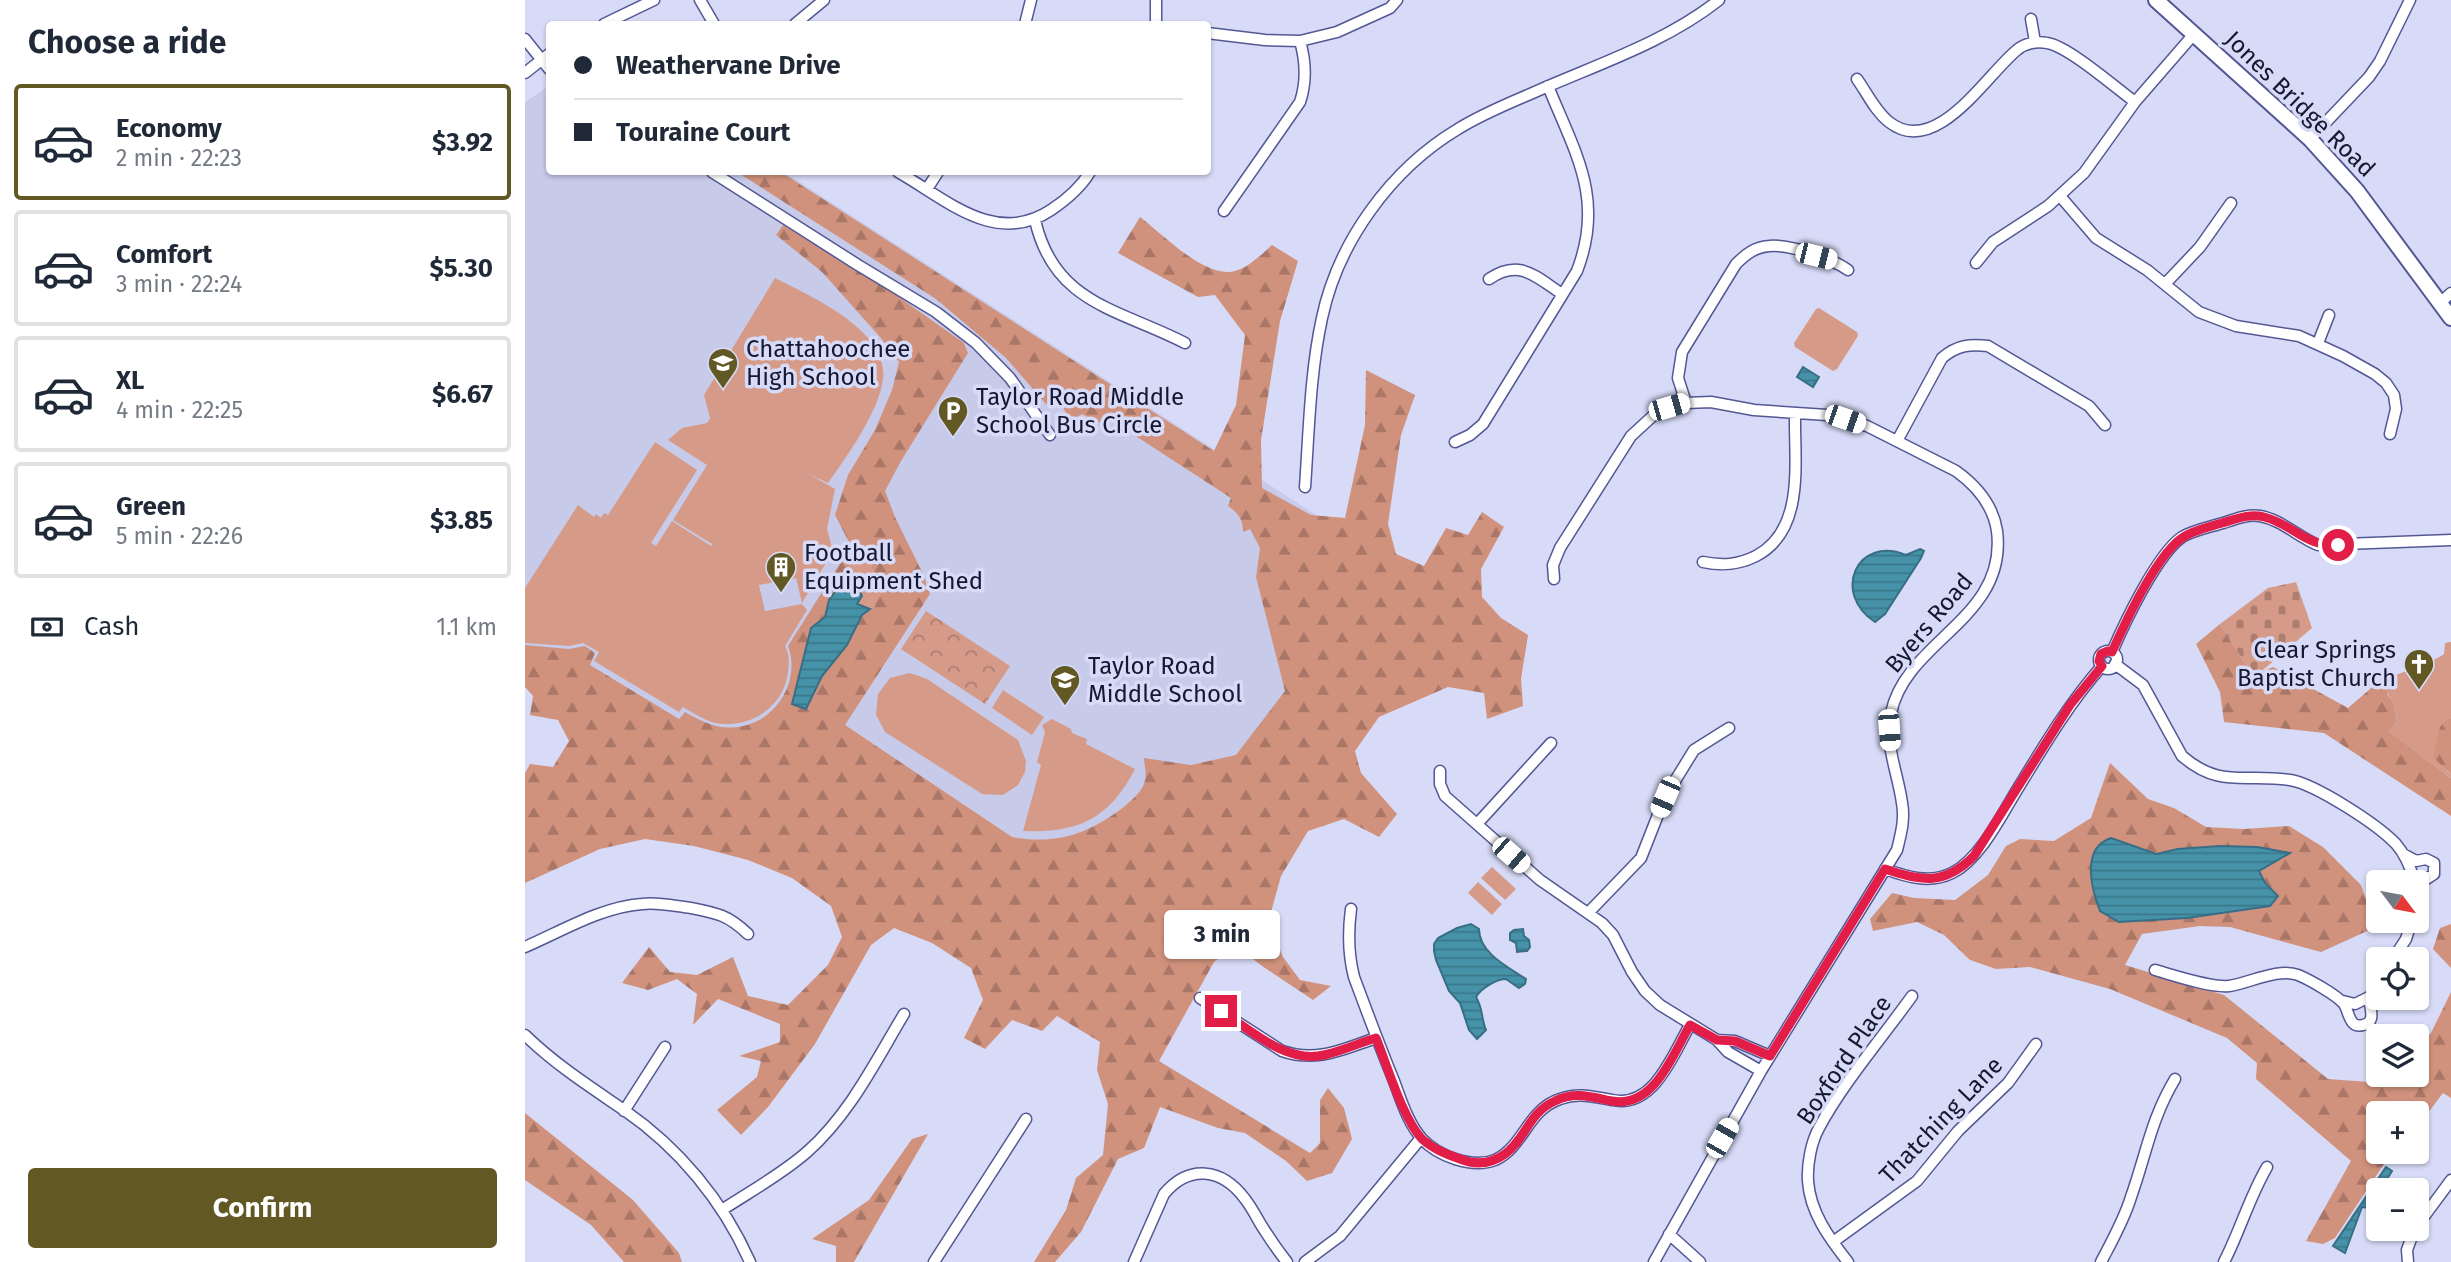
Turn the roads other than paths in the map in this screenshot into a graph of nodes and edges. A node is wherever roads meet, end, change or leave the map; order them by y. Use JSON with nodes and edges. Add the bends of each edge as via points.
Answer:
{"nodes":[{"id":1,"x":654,"y":0,"type":"edge"},
{"id":2,"x":700,"y":0,"type":"edge"},
{"id":3,"x":824,"y":0,"type":"edge"},
{"id":4,"x":1031,"y":0,"type":"edge"},
{"id":5,"x":1156,"y":0,"type":"edge"},
{"id":6,"x":1397,"y":0,"type":"edge"},
{"id":7,"x":1719,"y":0,"type":"edge"},
{"id":8,"x":2156,"y":0,"type":"edge"},
{"id":9,"x":2410,"y":0,"type":"edge"},
{"id":10,"x":2031,"y":19,"type":"dead end"},
{"id":11,"x":610,"y":21,"type":"edge"},
{"id":12,"x":712,"y":21,"type":"edge"},
{"id":13,"x":799,"y":21,"type":"edge"},
{"id":14,"x":1026,"y":21,"type":"edge"},
{"id":15,"x":1156,"y":21,"type":"edge"},
{"id":16,"x":1211,"y":33,"type":"edge"},
{"id":17,"x":2194,"y":34,"type":"junction"},
{"id":18,"x":525,"y":39,"type":"edge"},
{"id":19,"x":1300,"y":41,"type":"junction"},
{"id":20,"x":2035,"y":42,"type":"junction"},
{"id":21,"x":545,"y":57,"type":"edge"},
{"id":22,"x":525,"y":73,"type":"edge"},
{"id":23,"x":1857,"y":79,"type":"dead end"},
{"id":24,"x":1548,"y":86,"type":"junction"},
{"id":25,"x":2136,"y":102,"type":"junction"},
{"id":26,"x":2310,"y":139,"type":"junction"},
{"id":27,"x":717,"y":175,"type":"edge"},
{"id":28,"x":903,"y":175,"type":"edge"},
{"id":29,"x":936,"y":175,"type":"edge"},
{"id":30,"x":1088,"y":175,"type":"edge"},
{"id":31,"x":927,"y":189,"type":"junction"},
{"id":32,"x":2060,"y":197,"type":"junction"},
{"id":33,"x":2231,"y":203,"type":"dead end"},
{"id":34,"x":1224,"y":211,"type":"dead end"},
{"id":35,"x":1035,"y":220,"type":"junction"},
{"id":36,"x":1976,"y":263,"type":"dead end"},
{"id":37,"x":1848,"y":270,"type":"dead end"},
{"id":38,"x":1489,"y":279,"type":"dead end"},
{"id":39,"x":2165,"y":284,"type":"junction"},
{"id":40,"x":1562,"y":295,"type":"junction"},
{"id":41,"x":2446,"y":298,"type":"edge"},
{"id":42,"x":2329,"y":315,"type":"dead end"},
{"id":43,"x":2451,"y":318,"type":"edge"},
{"id":44,"x":1185,"y":343,"type":"dead end"},
{"id":45,"x":2318,"y":343,"type":"junction"},
{"id":46,"x":1685,"y":403,"type":"junction"},
{"id":47,"x":1795,"y":413,"type":"junction"},
{"id":48,"x":2105,"y":425,"type":"dead end"},
{"id":49,"x":2390,"y":434,"type":"dead end"},
{"id":50,"x":1051,"y":435,"type":"dead end"},
{"id":51,"x":1897,"y":441,"type":"junction"},
{"id":52,"x":1455,"y":442,"type":"dead end"},
{"id":53,"x":1305,"y":487,"type":"dead end"},
{"id":54,"x":2451,"y":540,"type":"edge"},
{"id":55,"x":1703,"y":562,"type":"dead end"},
{"id":56,"x":1554,"y":579,"type":"dead end"},
{"id":57,"x":2112,"y":652,"type":"junction"},
{"id":58,"x":2115,"y":664,"type":"junction"},
{"id":59,"x":2102,"y":666,"type":"junction"},
{"id":60,"x":1729,"y":728,"type":"dead end"},
{"id":61,"x":1551,"y":743,"type":"dead end"},
{"id":62,"x":1440,"y":771,"type":"dead end"},
{"id":63,"x":1477,"y":824,"type":"junction"},
{"id":64,"x":2403,"y":854,"type":"junction"},
{"id":65,"x":1885,"y":869,"type":"junction"},
{"id":66,"x":2410,"y":870,"type":"edge"},
{"id":67,"x":2429,"y":877,"type":"edge"},
{"id":68,"x":1351,"y":909,"type":"dead end"},
{"id":69,"x":1589,"y":912,"type":"junction"},
{"id":70,"x":748,"y":934,"type":"dead end"},
{"id":71,"x":525,"y":947,"type":"edge"},
{"id":72,"x":2155,"y":970,"type":"dead end"},
{"id":73,"x":1912,"y":996,"type":"dead end"},
{"id":74,"x":1200,"y":998,"type":"dead end"},
{"id":75,"x":2339,"y":999,"type":"junction"},
{"id":76,"x":2366,"y":999,"type":"edge"},
{"id":77,"x":2371,"y":1010,"type":"edge"},
{"id":78,"x":904,"y":1014,"type":"dead end"},
{"id":79,"x":1690,"y":1025,"type":"junction"},
{"id":80,"x":525,"y":1035,"type":"edge"},
{"id":81,"x":1376,"y":1038,"type":"junction"},
{"id":82,"x":1717,"y":1040,"type":"junction"},
{"id":83,"x":2036,"y":1044,"type":"dead end"},
{"id":84,"x":665,"y":1047,"type":"dead end"},
{"id":85,"x":1770,"y":1056,"type":"junction"},
{"id":86,"x":1761,"y":1071,"type":"junction"},
{"id":87,"x":2175,"y":1079,"type":"dead end"},
{"id":88,"x":624,"y":1111,"type":"junction"},
{"id":89,"x":1026,"y":1119,"type":"dead end"},
{"id":90,"x":1421,"y":1138,"type":"junction"},
{"id":91,"x":2267,"y":1167,"type":"dead end"},
{"id":92,"x":2451,"y":1180,"type":"edge"},
{"id":93,"x":2429,"y":1208,"type":"edge"},
{"id":94,"x":722,"y":1210,"type":"junction"},
{"id":95,"x":1669,"y":1234,"type":"junction"},
{"id":96,"x":2411,"y":1241,"type":"edge"},
{"id":97,"x":1833,"y":1242,"type":"junction"},
{"id":98,"x":750,"y":1262,"type":"edge"},
{"id":99,"x":934,"y":1262,"type":"edge"},
{"id":100,"x":1135,"y":1262,"type":"edge"},
{"id":101,"x":1287,"y":1262,"type":"edge"},
{"id":102,"x":1305,"y":1262,"type":"edge"},
{"id":103,"x":1654,"y":1262,"type":"edge"},
{"id":104,"x":1700,"y":1262,"type":"edge"},
{"id":105,"x":1847,"y":1262,"type":"edge"},
{"id":106,"x":2101,"y":1262,"type":"edge"},
{"id":107,"x":2224,"y":1262,"type":"edge"},
{"id":108,"x":2408,"y":1262,"type":"edge"}],
"edges":[{"from":1,"to":11,"type":"street"},
{"from":2,"to":12,"type":"street"},
{"from":3,"to":13,"type":"street"},
{"from":4,"to":14,"type":"street"},
{"from":5,"to":15,"type":"street"},
{"from":6,"to":19,"type":"street","via":[[1390,8],[1337,32]]},
{"from":7,"to":24,"type":"street","via":[[1670,33]]},
{"from":8,"to":17,"type":"main road","name":"Jones Bridge Road"},
{"from":9,"to":26,"type":"street","via":[[2369,77]]},
{"from":10,"to":20,"type":"street"},
{"from":16,"to":19,"type":"street"},
{"from":17,"to":25,"type":"street"},
{"from":17,"to":26,"type":"main road","name":"Jones Bridge Road"},
{"from":18,"to":21,"type":"street"},
{"from":19,"to":34,"type":"street","via":[[1305,69],[1300,102]]},
{"from":20,"to":23,"type":"street","via":[[2016,50],[1981,90],[1925,130],[1902,129],[1890,123]]},
{"from":20,"to":25,"type":"street","via":[[2064,50]]},
{"from":21,"to":22,"type":"street"},
{"from":24,"to":40,"type":"street","via":[[1583,172],[1590,205],[1584,250]]},
{"from":24,"to":53,"type":"street","via":[[1479,117],[1436,144],[1394,182],[1360,227],[1336,274],[1321,320]]},
{"from":25,"to":32,"type":"street","via":[[2084,173]]},
{"from":26,"to":41,"type":"main road","name":"Jones Bridge Road"},
{"from":27,"to":50,"type":"street","via":[[946,319],[1010,378]]},
{"from":28,"to":31,"type":"street"},
{"from":29,"to":31,"type":"street"},
{"from":30,"to":35,"type":"street","via":[[1065,201]]},
{"from":31,"to":35,"type":"street","via":[[960,211],[992,223]]},
{"from":32,"to":36,"type":"street","via":[[1993,242]]},
{"from":32,"to":39,"type":"street","via":[[2096,238]]},
{"from":33,"to":39,"type":"street","via":[[2200,247]]},
{"from":35,"to":44,"type":"street","via":[[1045,254],[1070,286]]},
{"from":37,"to":46,"type":"street","via":[[1834,260],[1779,246],[1761,247],[1744,256],[1682,352],[1678,378]]},
{"from":38,"to":40,"type":"street","via":[[1501,270],[1517,268]]},
{"from":39,"to":45,"type":"street","via":[[2213,318]]},
{"from":40,"to":52,"type":"street","via":[[1483,424]]},
{"from":41,"to":43,"type":"main road","name":"Jones Bridge Road"},
{"from":42,"to":45,"type":"street"},
{"from":45,"to":49,"type":"street","via":[[2375,374],[2391,389],[2396,409]]},
{"from":46,"to":47,"type":"street","name":"Byers Road"},
{"from":46,"to":56,"type":"street","name":"Byers Road","via":[[1655,414],[1631,436],[1560,548],[1553,565]]},
{"from":47,"to":51,"type":"street","name":"Byers Road","via":[[1845,419]]},
{"from":47,"to":55,"type":"street","via":[[1793,501],[1783,530],[1768,548],[1748,560],[1723,565]]},
{"from":48,"to":51,"type":"street","via":[[2088,406],[1988,346],[1973,344],[1951,350],[1942,358]]},
{"from":51,"to":65,"type":"street","name":"Byers Road","via":[[1969,480],[1989,506],[1998,544],[1997,564],[1981,598],[1897,694],[1889,730],[1903,827],[1897,850]]},
{"from":54,"to":57,"type":"street","via":[[2318,545],[2276,521],[2252,515],[2196,531],[2183,536],[2164,558],[2131,608]]},
{"from":57,"to":58,"type":"street"},
{"from":57,"to":59,"type":"street","via":[[2101,654]]},
{"from":58,"to":59,"type":"street","via":[[2108,669]]},
{"from":58,"to":64,"type":"street","via":[[2143,685],[2182,756],[2202,772],[2304,784],[2366,821]]},
{"from":59,"to":65,"type":"street","via":[[2070,705],[1964,866],[1930,879]]},
{"from":60,"to":69,"type":"street","via":[[1694,750],[1665,797],[1641,858]]},
{"from":61,"to":63,"type":"street"},
{"from":62,"to":63,"type":"street","via":[[1445,796]]},
{"from":63,"to":69,"type":"street","via":[[1540,880]]},
{"from":64,"to":66,"type":"street"},
{"from":64,"to":67,"type":"street","via":[[2434,863],[2434,874]]},
{"from":65,"to":85,"type":"street","name":"Byers Road"},
{"from":68,"to":81,"type":"street","via":[[1350,963]]},
{"from":69,"to":79,"type":"street","via":[[1613,935],[1645,991]]},
{"from":70,"to":71,"type":"street","via":[[721,913],[644,903],[605,912]]},
{"from":72,"to":75,"type":"street","via":[[2227,986],[2258,976],[2295,973]]},
{"from":73,"to":97,"type":"street","name":"Boxford Place","via":[[1817,1130],[1808,1181],[1813,1206]]},
{"from":74,"to":81,"type":"street","via":[[1295,1055],[1323,1055]]},
{"from":75,"to":76,"type":"street","via":[[2347,1004]]},
{"from":75,"to":77,"type":"street","via":[[2355,1025],[2362,1026],[2372,1016]]},
{"from":78,"to":94,"type":"street","via":[[855,1096],[826,1133],[788,1167]]},
{"from":79,"to":82,"type":"street"},
{"from":79,"to":90,"type":"street","via":[[1658,1081],[1645,1093],[1623,1101],[1584,1094],[1556,1100],[1537,1113],[1513,1147],[1494,1160],[1471,1163],[1442,1153]]},
{"from":80,"to":88,"type":"street","via":[[566,1071]]},
{"from":81,"to":90,"type":"street"},
{"from":82,"to":85,"type":"street","via":[[1735,1041]]},
{"from":82,"to":86,"type":"street"},
{"from":83,"to":97,"type":"street","name":"Thatching Lane","via":[[2008,1083],[1947,1143],[1917,1181]]},
{"from":84,"to":88,"type":"street"},
{"from":85,"to":86,"type":"street","name":"Byers Road"},
{"from":86,"to":95,"type":"street","name":"Byers Road"},
{"from":87,"to":106,"type":"street","via":[[2152,1125],[2130,1200]]},
{"from":88,"to":94,"type":"street","via":[[680,1157]]},
{"from":89,"to":99,"type":"street"},
{"from":90,"to":102,"type":"street","via":[[1340,1236]]},
{"from":91,"to":107,"type":"street"},
{"from":92,"to":93,"type":"street"},
{"from":94,"to":98,"type":"street"},
{"from":95,"to":103,"type":"street","name":"Byers Road"},
{"from":95,"to":104,"type":"street"},
{"from":96,"to":108,"type":"street"},
{"from":97,"to":105,"type":"street","name":"Boxford Place"},
{"from":100,"to":101,"type":"street","via":[[1171,1185],[1190,1175],[1216,1174],[1245,1199]]}]}
